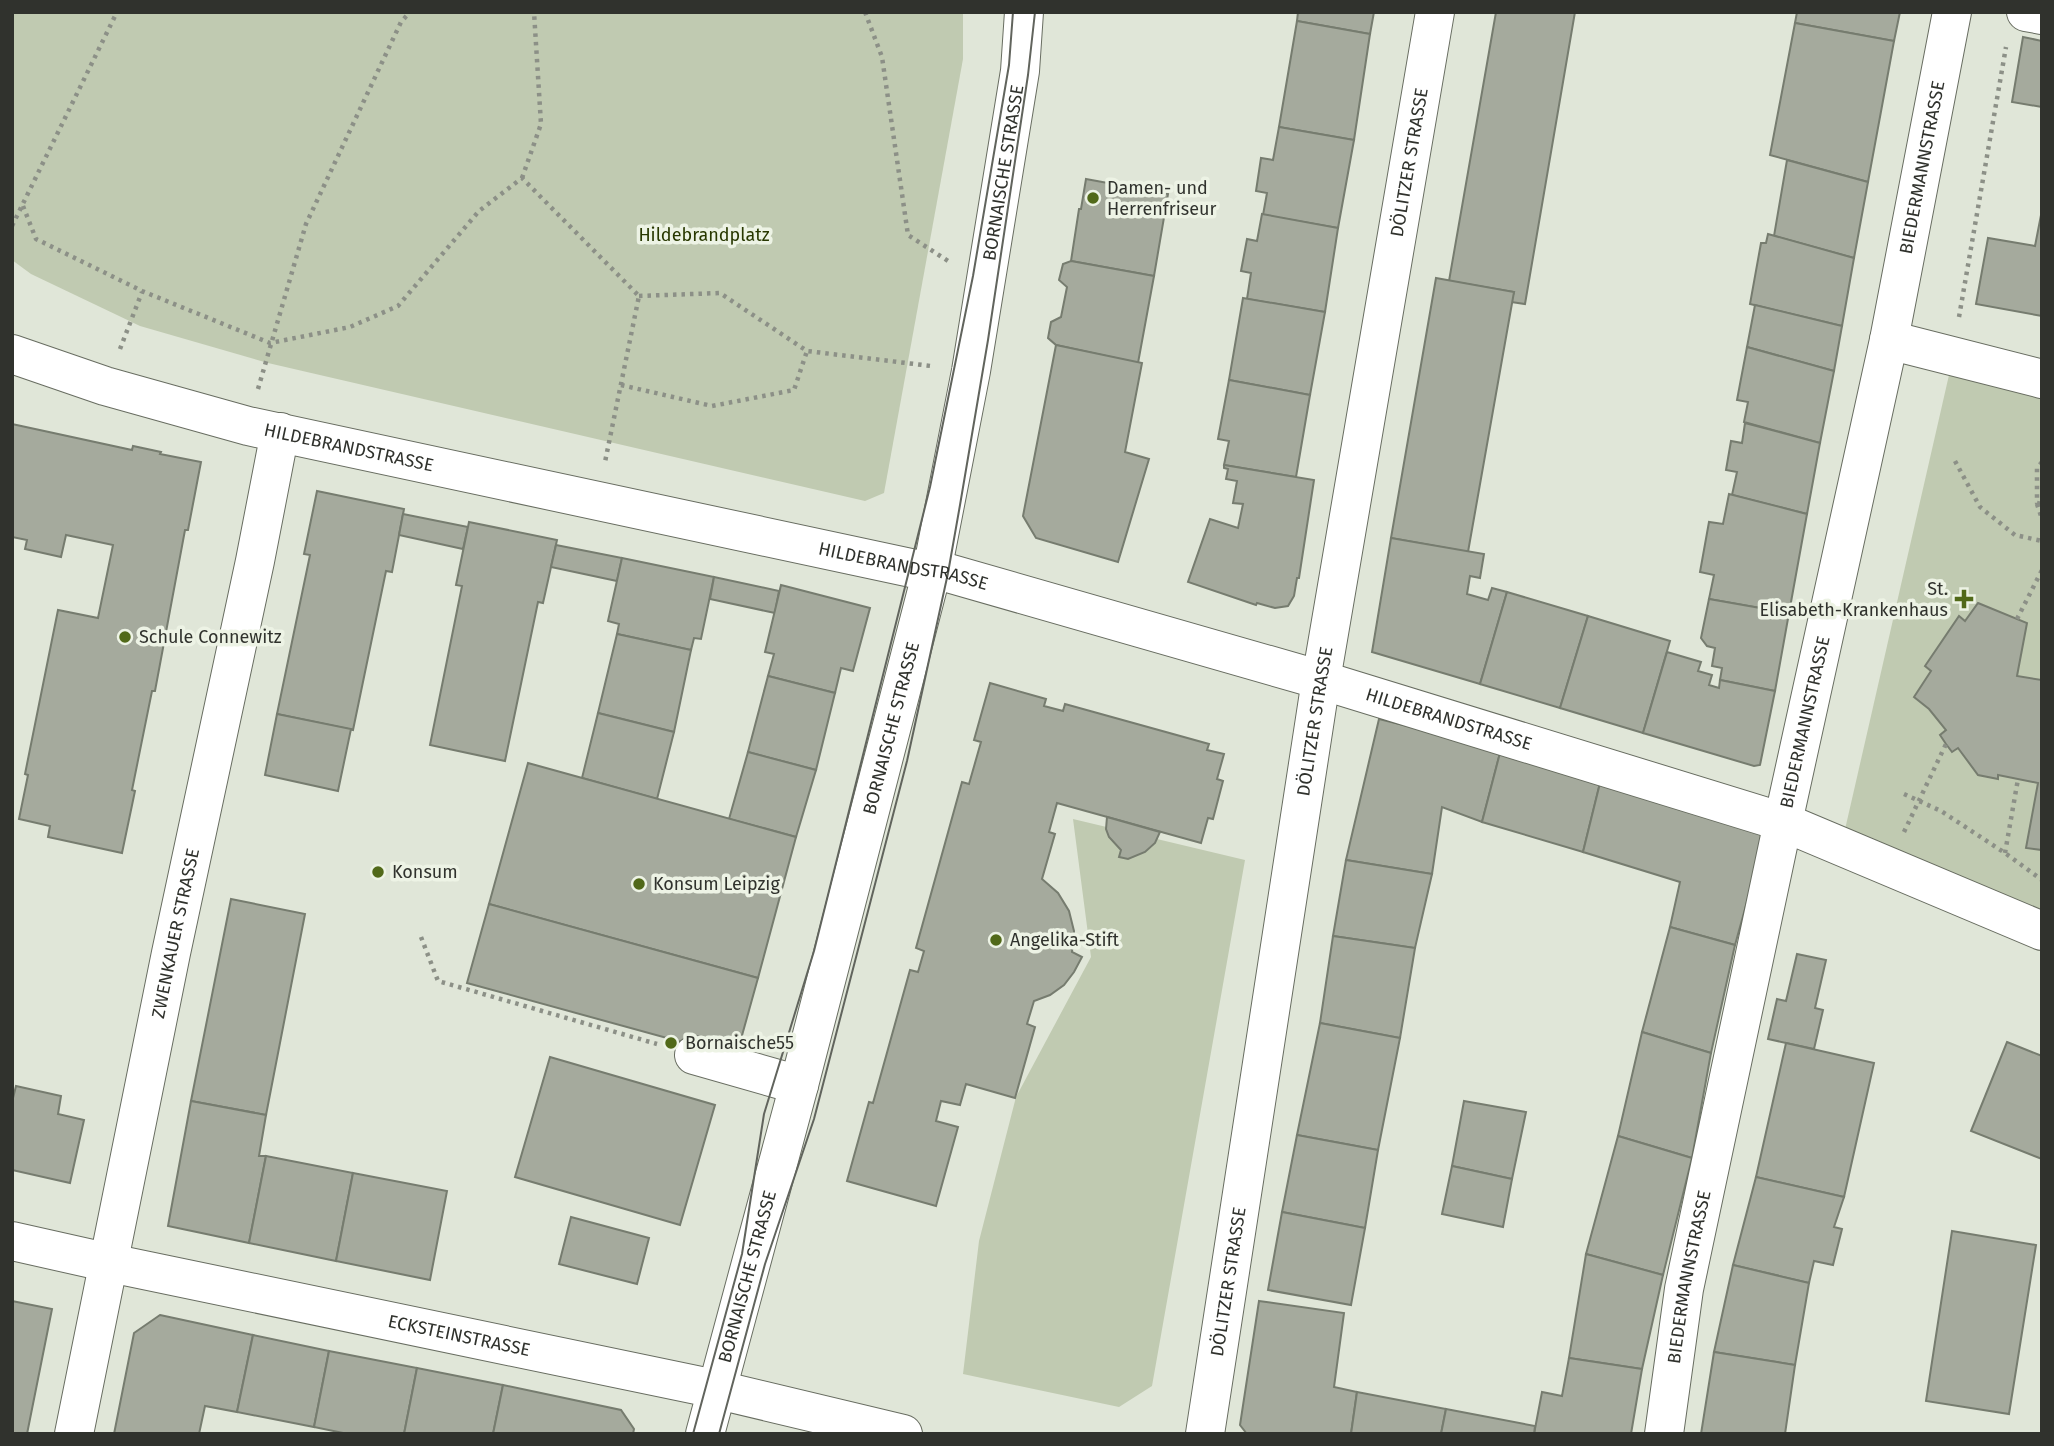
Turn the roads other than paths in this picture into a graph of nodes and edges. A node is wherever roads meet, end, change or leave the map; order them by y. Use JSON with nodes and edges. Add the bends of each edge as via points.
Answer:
{"nodes":[{"id":1,"x":1024,"y":12,"type":"edge"},
{"id":2,"x":1436,"y":12,"type":"edge"},
{"id":3,"x":1952,"y":12,"type":"edge"},
{"id":4,"x":2042,"y":15,"type":"edge"},
{"id":5,"x":2017,"y":26,"type":"edge"},
{"id":6,"x":1889,"y":340,"type":"junction"},
{"id":7,"x":12,"y":354,"type":"edge"},
{"id":8,"x":2042,"y":379,"type":"edge"},
{"id":9,"x":264,"y":429,"type":"junction"},
{"id":10,"x":932,"y":571,"type":"junction"},
{"id":11,"x":1321,"y":680,"type":"junction"},
{"id":12,"x":1783,"y":822,"type":"junction"},
{"id":13,"x":2042,"y":931,"type":"edge"},
{"id":14,"x":695,"y":1055,"type":"road end"},
{"id":15,"x":799,"y":1085,"type":"junction"},
{"id":16,"x":12,"y":1241,"type":"edge"},
{"id":17,"x":110,"y":1263,"type":"junction"},
{"id":18,"x":718,"y":1389,"type":"junction"},
{"id":19,"x":74,"y":1434,"type":"edge"},
{"id":20,"x":705,"y":1434,"type":"edge"},
{"id":21,"x":903,"y":1434,"type":"edge"},
{"id":22,"x":1205,"y":1434,"type":"edge"},
{"id":23,"x":1664,"y":1434,"type":"edge"}],
"edges":[{"from":1,"to":10,"type":"street","name":"BORNAISCHE STRASSE","via":[[1020,71],[971,371]]},
{"from":2,"to":11,"type":"street","name":"DÖLITZER STRASSE"},
{"from":3,"to":6,"type":"street","name":"BIEDERMANNSTRASSE"},
{"from":4,"to":5,"type":"street"},
{"from":6,"to":8,"type":"street"},
{"from":6,"to":12,"type":"street","name":"BIEDERMANNSTRASSE"},
{"from":7,"to":9,"type":"street","name":"HILDEBRANDSTRASSE","via":[[105,386]]},
{"from":9,"to":10,"type":"street","name":"HILDEBRANDSTRASSE"},
{"from":9,"to":17,"type":"street","name":"ZWENKAUER STRASSE","via":[[255,561]]},
{"from":10,"to":11,"type":"street","name":"HILDEBRANDSTRASSE"},
{"from":10,"to":15,"type":"street","name":"BORNAISCHE STRASSE"},
{"from":11,"to":12,"type":"street","name":"HILDEBRANDSTRASSE"},
{"from":11,"to":22,"type":"street","name":"DÖLITZER STRASSE"},
{"from":12,"to":13,"type":"street","name":"HILDEBRANDSTRASSE"},
{"from":12,"to":23,"type":"street","name":"BIEDERMANNSTRASSE","via":[[1684,1289]]},
{"from":14,"to":15,"type":"street"},
{"from":15,"to":18,"type":"street","name":"BORNAISCHE STRASSE"},
{"from":16,"to":17,"type":"street","name":"ECKSTEINSTRASSE"},
{"from":17,"to":18,"type":"street","name":"ECKSTEINSTRASSE"},
{"from":17,"to":19,"type":"street","name":"ZWENKAUER STRASSE"},
{"from":18,"to":20,"type":"street","name":"BORNAISCHE STRASSE"},
{"from":18,"to":21,"type":"street","name":"ECKSTEINSTRASSE"}]}
